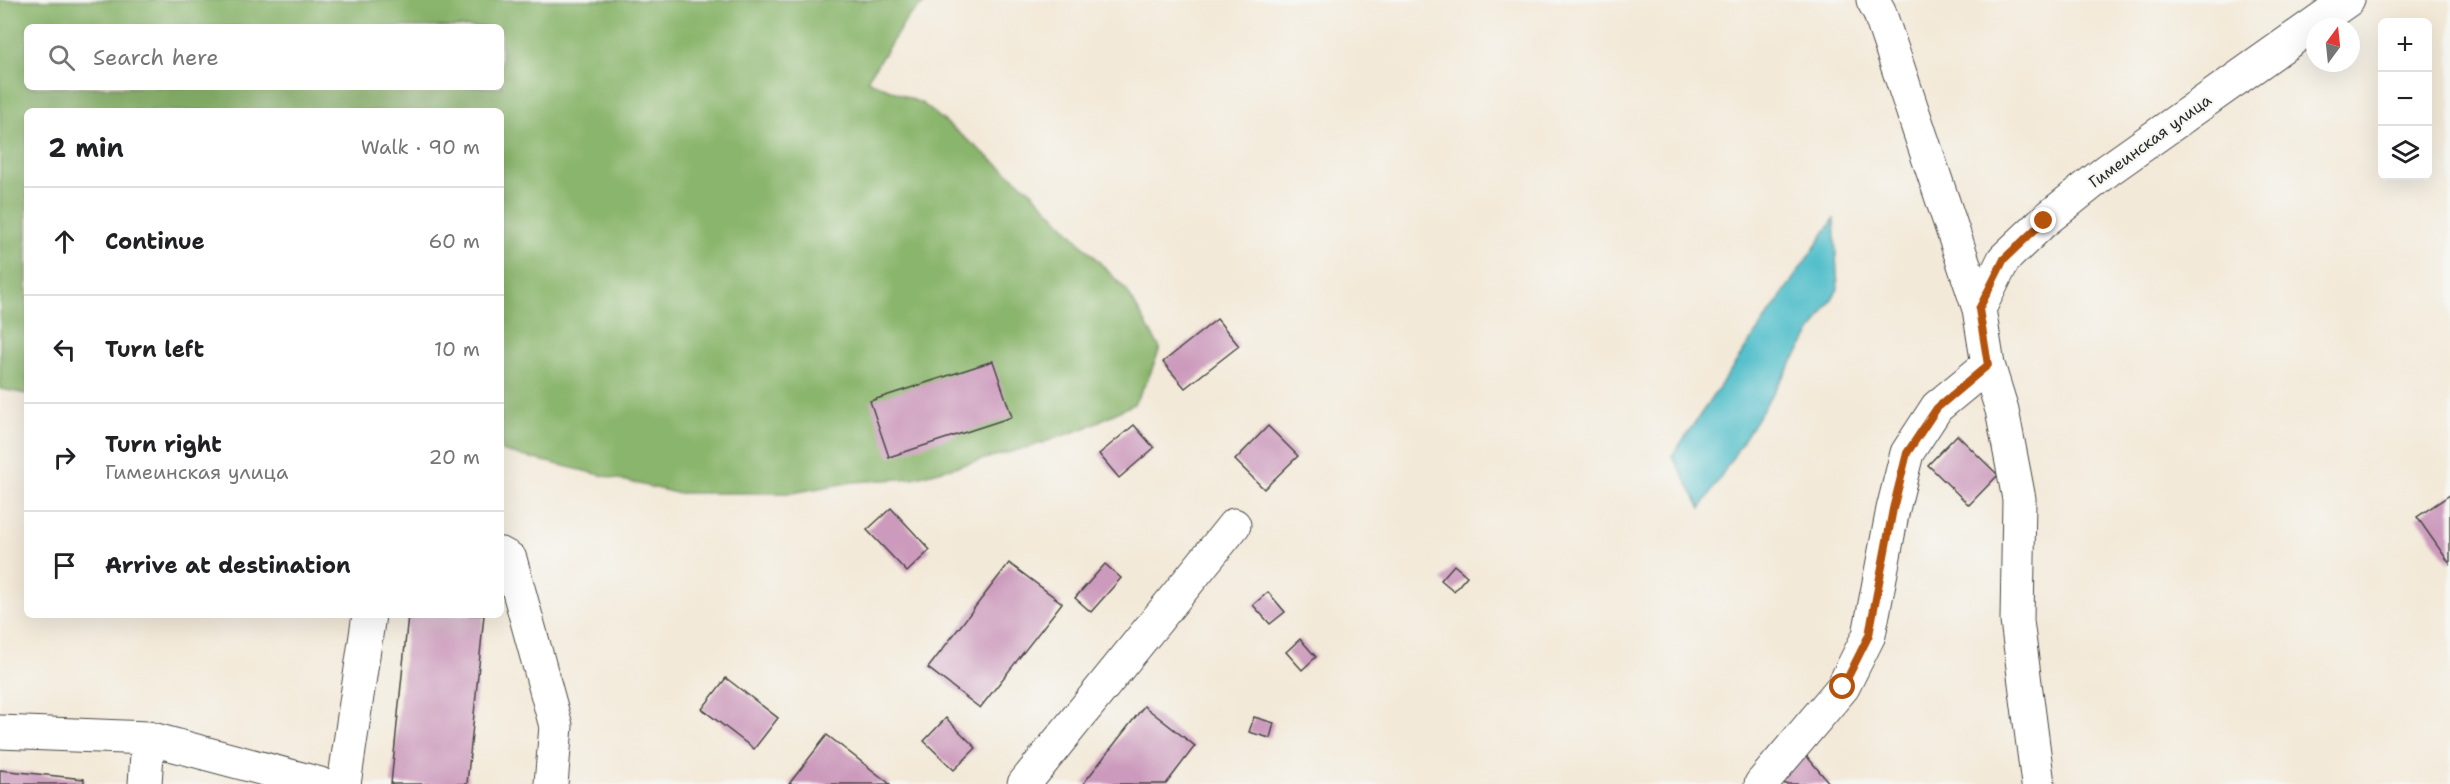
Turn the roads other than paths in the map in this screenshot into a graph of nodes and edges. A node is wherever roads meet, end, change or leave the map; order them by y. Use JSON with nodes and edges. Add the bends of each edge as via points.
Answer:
{"nodes":[{"id":1,"x":1873,"y":0,"type":"edge"},
{"id":2,"x":2348,"y":0,"type":"edge"},
{"id":3,"x":1979,"y":309,"type":"junction"},
{"id":4,"x":1988,"y":365,"type":"junction"},
{"id":5,"x":1234,"y":525,"type":"dead end"},
{"id":6,"x":504,"y":556,"type":"edge"},
{"id":7,"x":369,"y":618,"type":"edge"},
{"id":8,"x":0,"y":732,"type":"edge"},
{"id":9,"x":148,"y":738,"type":"junction"},
{"id":10,"x":146,"y":784,"type":"edge"},
{"id":11,"x":320,"y":784,"type":"edge"},
{"id":12,"x":344,"y":784,"type":"edge"},
{"id":13,"x":551,"y":784,"type":"edge"},
{"id":14,"x":1024,"y":784,"type":"edge"},
{"id":15,"x":1761,"y":784,"type":"edge"},
{"id":16,"x":2038,"y":784,"type":"edge"}],
"edges":[{"from":1,"to":3,"type":"street"},
{"from":2,"to":3,"type":"street","name":"Гимеинская улица","via":[[2108,170],[2044,221],[2004,259]]},
{"from":3,"to":4,"type":"street"},
{"from":4,"to":15,"type":"street","via":[[1937,408],[1907,453],[1869,635],[1843,687]]},
{"from":4,"to":16,"type":"street","via":[[2002,410],[2019,499],[2017,621]]},
{"from":5,"to":14,"type":"street"},
{"from":6,"to":13,"type":"street","via":[[510,559],[556,726]]},
{"from":7,"to":12,"type":"street"},
{"from":8,"to":9,"type":"street"},
{"from":9,"to":10,"type":"street"},
{"from":9,"to":11,"type":"street"}]}
